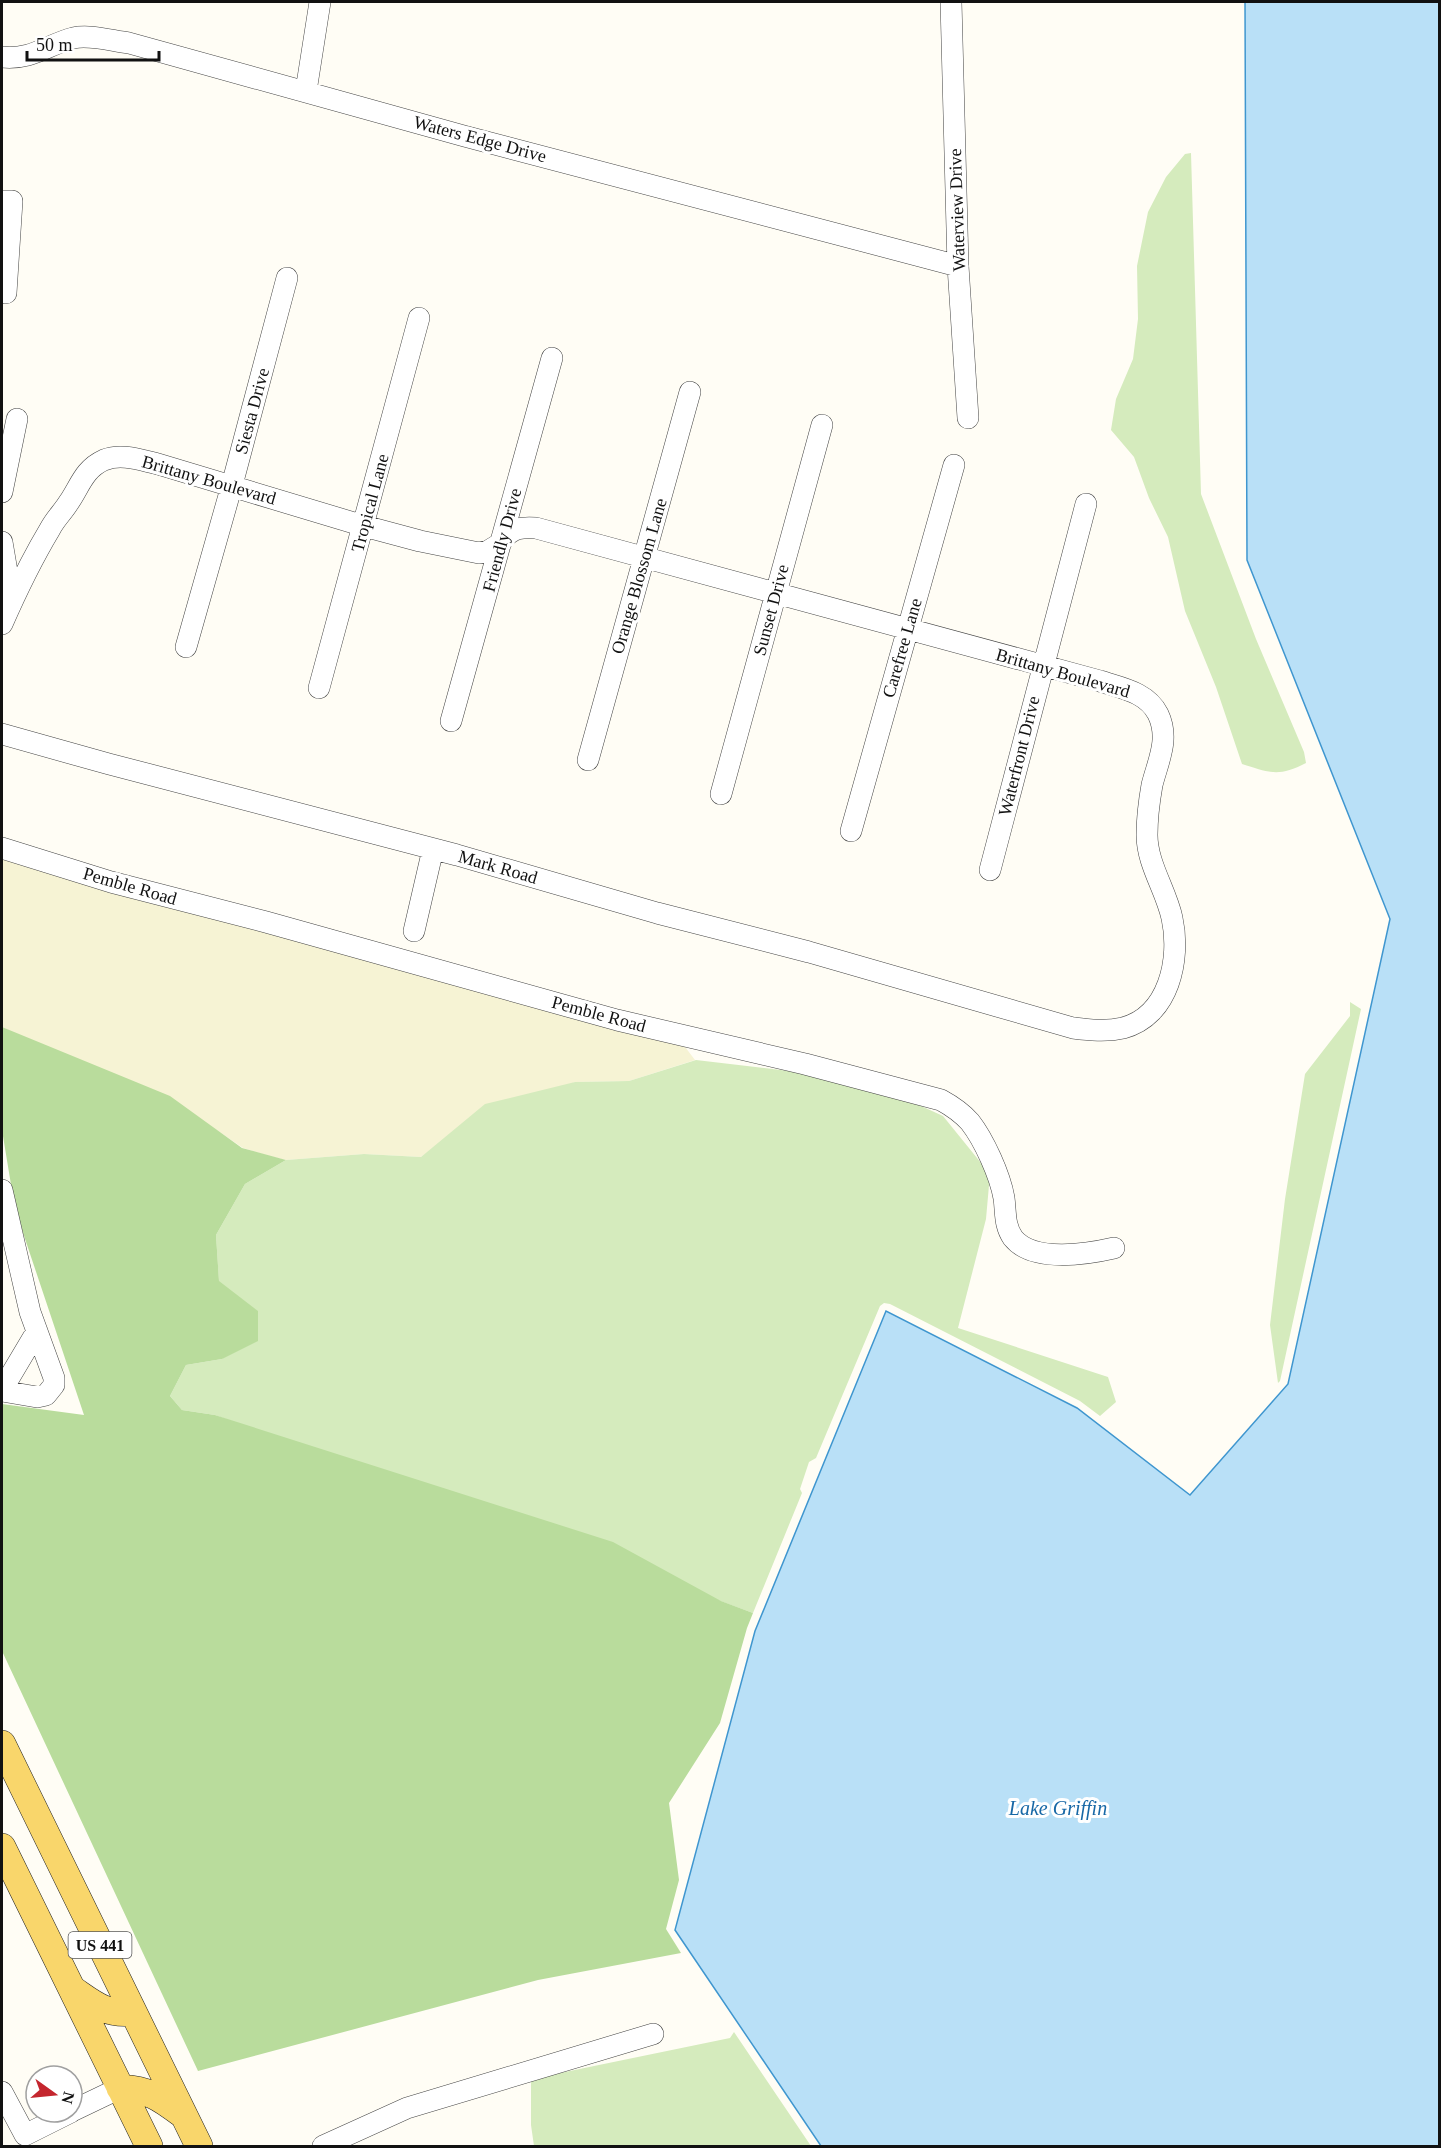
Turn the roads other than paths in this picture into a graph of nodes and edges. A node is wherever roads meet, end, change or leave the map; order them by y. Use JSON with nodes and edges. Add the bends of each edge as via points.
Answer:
{"nodes":[{"id":1,"x":320,"y":2,"type":"edge"},
{"id":2,"x":951,"y":2,"type":"edge"},
{"id":3,"x":2,"y":57,"type":"edge"},
{"id":4,"x":306,"y":91,"type":"junction"},
{"id":5,"x":2,"y":201,"type":"edge"},
{"id":6,"x":958,"y":266,"type":"junction"},
{"id":7,"x":287,"y":278,"type":"dead end"},
{"id":8,"x":2,"y":292,"type":"edge"},
{"id":9,"x":419,"y":318,"type":"dead end"},
{"id":10,"x":552,"y":358,"type":"dead end"},
{"id":11,"x":690,"y":392,"type":"dead end"},
{"id":12,"x":968,"y":418,"type":"dead end"},
{"id":13,"x":17,"y":419,"type":"dead end"},
{"id":14,"x":822,"y":425,"type":"dead end"},
{"id":15,"x":954,"y":465,"type":"dead end"},
{"id":16,"x":232,"y":485,"type":"junction"},
{"id":17,"x":2,"y":492,"type":"edge"},
{"id":18,"x":1086,"y":504,"type":"dead end"},
{"id":19,"x":364,"y":526,"type":"junction"},
{"id":20,"x":502,"y":541,"type":"junction"},
{"id":21,"x":2,"y":542,"type":"edge"},
{"id":22,"x":644,"y":557,"type":"junction"},
{"id":23,"x":776,"y":594,"type":"junction"},
{"id":24,"x":12,"y":601,"type":"junction"},
{"id":25,"x":2,"y":624,"type":"edge"},
{"id":26,"x":907,"y":629,"type":"junction"},
{"id":27,"x":186,"y":647,"type":"dead end"},
{"id":28,"x":1042,"y":666,"type":"junction"},
{"id":29,"x":319,"y":688,"type":"dead end"},
{"id":30,"x":451,"y":721,"type":"dead end"},
{"id":31,"x":2,"y":734,"type":"edge"},
{"id":32,"x":588,"y":760,"type":"dead end"},
{"id":33,"x":721,"y":794,"type":"dead end"},
{"id":34,"x":851,"y":831,"type":"dead end"},
{"id":35,"x":2,"y":848,"type":"edge"},
{"id":36,"x":433,"y":849,"type":"junction"},
{"id":37,"x":990,"y":870,"type":"dead end"},
{"id":38,"x":414,"y":931,"type":"dead end"},
{"id":39,"x":993,"y":1005,"type":"joint"},
{"id":40,"x":2,"y":1190,"type":"edge"},
{"id":41,"x":1114,"y":1248,"type":"dead end"},
{"id":42,"x":37,"y":1331,"type":"junction"},
{"id":43,"x":2,"y":1391,"type":"edge"},
{"id":44,"x":2,"y":1744,"type":"edge"},
{"id":45,"x":2,"y":1847,"type":"edge"},
{"id":46,"x":71,"y":1988,"type":"junction"},
{"id":47,"x":133,"y":2013,"type":"junction"},
{"id":48,"x":653,"y":2034,"type":"dead end"},
{"id":49,"x":120,"y":2088,"type":"junction"},
{"id":50,"x":2,"y":2092,"type":"edge"},
{"id":51,"x":84,"y":2106,"type":"edge"},
{"id":52,"x":183,"y":2115,"type":"junction"},
{"id":53,"x":47,"y":2124,"type":"edge"},
{"id":54,"x":149,"y":2146,"type":"edge"},
{"id":55,"x":199,"y":2146,"type":"edge"},
{"id":56,"x":323,"y":2146,"type":"edge"}],
"edges":[{"from":1,"to":4,"type":"street"},
{"from":2,"to":6,"type":"street","name":"Waterview Drive"},
{"from":3,"to":4,"type":"street","name":"Waters Edge Drive","via":[[24,56],[85,37],[129,43]]},
{"from":4,"to":6,"type":"street","name":"Waters Edge Drive"},
{"from":5,"to":8,"type":"street","via":[[12,201],[6,293]]},
{"from":6,"to":12,"type":"street","name":"Waterview Drive"},
{"from":7,"to":16,"type":"street","name":"Siesta Drive"},
{"from":9,"to":19,"type":"street","name":"Tropical Lane"},
{"from":10,"to":20,"type":"street","name":"Friendly Drive"},
{"from":11,"to":22,"type":"street","name":"Orange Blossom Lane"},
{"from":13,"to":17,"type":"street"},
{"from":14,"to":23,"type":"street","name":"Sunset Drive"},
{"from":15,"to":26,"type":"street","name":"Carefree Lane"},
{"from":16,"to":19,"type":"street","name":"Brittany Boulevard"},
{"from":16,"to":24,"type":"street","name":"Brittany Boulevard","via":[[134,458],[116,456],[102,461],[82,478]]},
{"from":16,"to":27,"type":"street","name":"Siesta Drive"},
{"from":18,"to":28,"type":"street","name":"Waterfront Drive"},
{"from":19,"to":20,"type":"street","name":"Brittany Boulevard","via":[[479,553]]},
{"from":19,"to":29,"type":"street","name":"Tropical Lane"},
{"from":20,"to":22,"type":"street","name":"Brittany Boulevard","via":[[511,531],[536,528]]},
{"from":20,"to":30,"type":"street","name":"Friendly Drive"},
{"from":21,"to":24,"type":"street"},
{"from":22,"to":23,"type":"street","name":"Brittany Boulevard"},
{"from":22,"to":32,"type":"street","name":"Orange Blossom Lane"},
{"from":23,"to":26,"type":"street","name":"Brittany Boulevard"},
{"from":23,"to":33,"type":"street","name":"Sunset Drive"},
{"from":24,"to":25,"type":"street","name":"Brittany Boulevard"},
{"from":26,"to":28,"type":"street","name":"Brittany Boulevard"},
{"from":26,"to":34,"type":"street","name":"Carefree Lane"},
{"from":28,"to":37,"type":"street","name":"Waterfront Drive"},
{"from":28,"to":39,"type":"street","name":"Brittany Boulevard","via":[[1139,694],[1158,714],[1163,743],[1147,812],[1147,838],[1172,920],[1175,960],[1172,976],[1155,1007],[1141,1021],[1124,1028],[1073,1028]]},
{"from":31,"to":36,"type":"street","name":"Mark Road"},
{"from":35,"to":41,"type":"street","name":"Pemble Road","via":[[111,882],[617,1020],[941,1100],[954,1107],[977,1133],[999,1178],[1006,1222],[1013,1238],[1037,1251],[1059,1255]]},
{"from":36,"to":38,"type":"street"},
{"from":36,"to":39,"type":"street","name":"Mark Road"},
{"from":40,"to":42,"type":"street"},
{"from":42,"to":43,"type":"street"},
{"from":42,"to":43,"type":"street","via":[[54,1385],[46,1395],[37,1397]]},
{"from":44,"to":47,"type":"main road","number":"US 441"},
{"from":45,"to":46,"type":"main road","number":"US 441"},
{"from":46,"to":47,"type":"main road","via":[[103,2010]]},
{"from":46,"to":49,"type":"main road","number":"US 441"},
{"from":47,"to":52,"type":"main road","number":"US 441"},
{"from":48,"to":56,"type":"street","via":[[407,2108]]},
{"from":49,"to":51,"type":"street"},
{"from":49,"to":52,"type":"main road","via":[[155,2094]]},
{"from":49,"to":54,"type":"main road","number":"US 441"},
{"from":50,"to":53,"type":"street","via":[[25,2135]]},
{"from":52,"to":55,"type":"main road","number":"US 441"}]}
